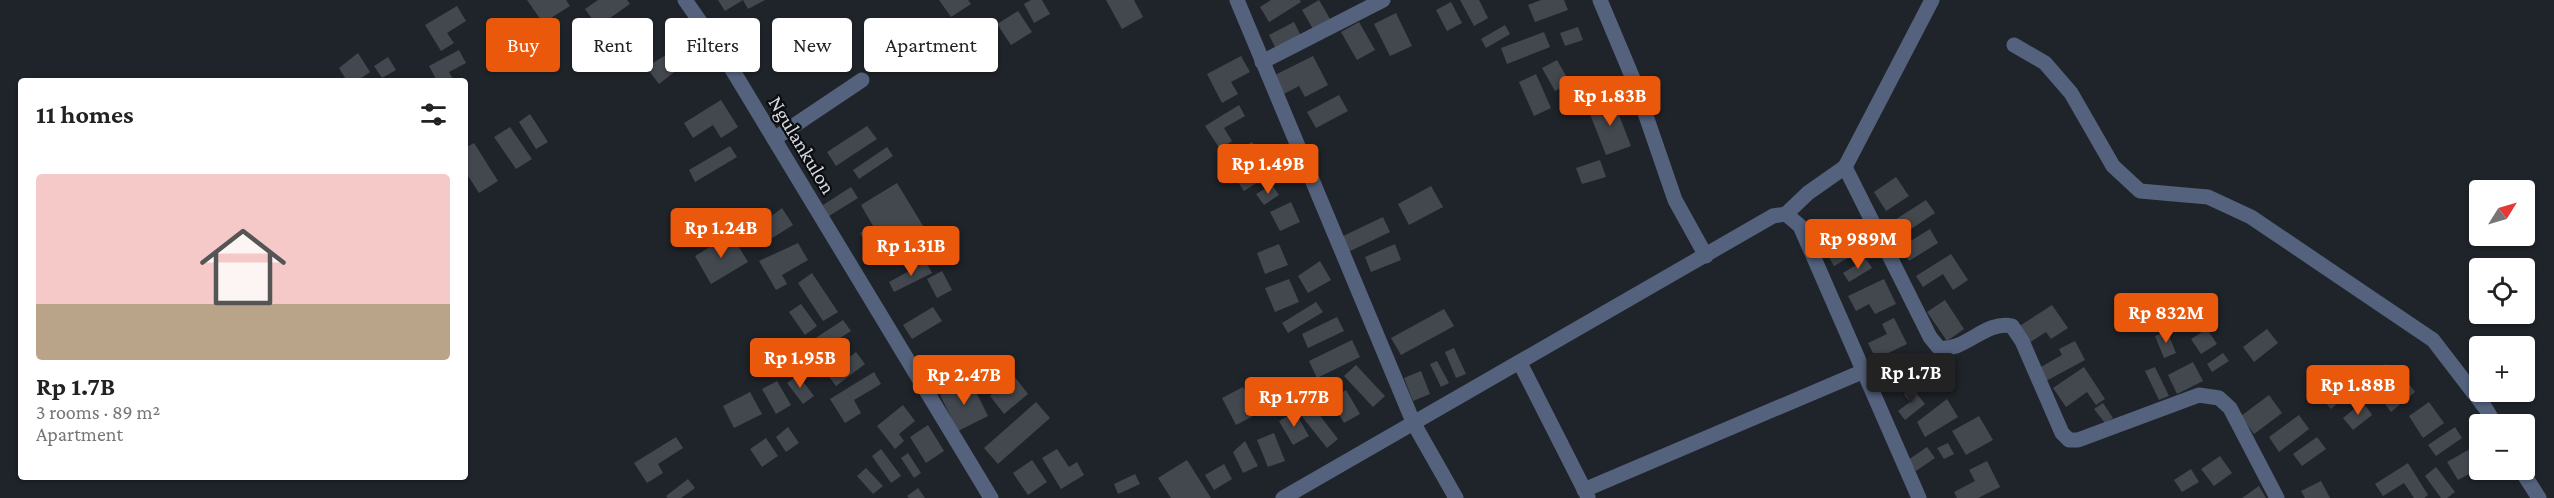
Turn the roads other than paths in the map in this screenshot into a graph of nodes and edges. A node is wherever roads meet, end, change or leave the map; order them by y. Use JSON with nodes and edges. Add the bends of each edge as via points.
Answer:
{"nodes":[{"id":1,"x":686,"y":0,"type":"edge"},
{"id":2,"x":1237,"y":0,"type":"edge"},
{"id":3,"x":1383,"y":0,"type":"edge"},
{"id":4,"x":1600,"y":0,"type":"edge"},
{"id":5,"x":1932,"y":0,"type":"edge"},
{"id":6,"x":2013,"y":45,"type":"dead end"},
{"id":7,"x":1262,"y":62,"type":"junction"},
{"id":8,"x":862,"y":80,"type":"dead end"},
{"id":9,"x":774,"y":139,"type":"junction"},
{"id":10,"x":1845,"y":167,"type":"junction"},
{"id":11,"x":1786,"y":214,"type":"junction"},
{"id":12,"x":1706,"y":256,"type":"junction"},
{"id":13,"x":1520,"y":363,"type":"junction"},
{"id":14,"x":1864,"y":371,"type":"junction"},
{"id":15,"x":2489,"y":414,"type":"edge"},
{"id":16,"x":1414,"y":424,"type":"junction"},
{"id":17,"x":2527,"y":480,"type":"edge"},
{"id":18,"x":1586,"y":494,"type":"edge"},
{"id":19,"x":990,"y":498,"type":"edge"},
{"id":20,"x":1283,"y":498,"type":"edge"},
{"id":21,"x":1456,"y":498,"type":"edge"},
{"id":22,"x":1919,"y":498,"type":"edge"},
{"id":23,"x":2277,"y":498,"type":"edge"},
{"id":24,"x":2539,"y":498,"type":"edge"}],
"edges":[{"from":1,"to":9,"type":"street","name":"Ngulankulon"},
{"from":2,"to":7,"type":"street"},
{"from":3,"to":7,"type":"street"},
{"from":4,"to":12,"type":"street","via":[[1634,81],[1675,200]]},
{"from":5,"to":10,"type":"street"},
{"from":6,"to":15,"type":"street","via":[[2045,63],[2071,93],[2113,166],[2140,191],[2208,197],[2251,218],[2433,340]]},
{"from":7,"to":16,"type":"street"},
{"from":8,"to":9,"type":"street"},
{"from":9,"to":19,"type":"street","name":"Ngulankulon"},
{"from":10,"to":11,"type":"street"},
{"from":10,"to":23,"type":"street","via":[[1939,348],[1949,350],[1993,326],[2013,326],[2062,433],[2069,440],[2199,395],[2219,398],[2230,408]]},
{"from":11,"to":12,"type":"street","via":[[1773,216]]},
{"from":11,"to":14,"type":"street","via":[[1800,226]]},
{"from":12,"to":13,"type":"street"},
{"from":13,"to":16,"type":"street"},
{"from":13,"to":18,"type":"street"},
{"from":14,"to":18,"type":"street"},
{"from":14,"to":22,"type":"street"},
{"from":16,"to":20,"type":"street"},
{"from":16,"to":21,"type":"street"},
{"from":17,"to":24,"type":"street"}]}
